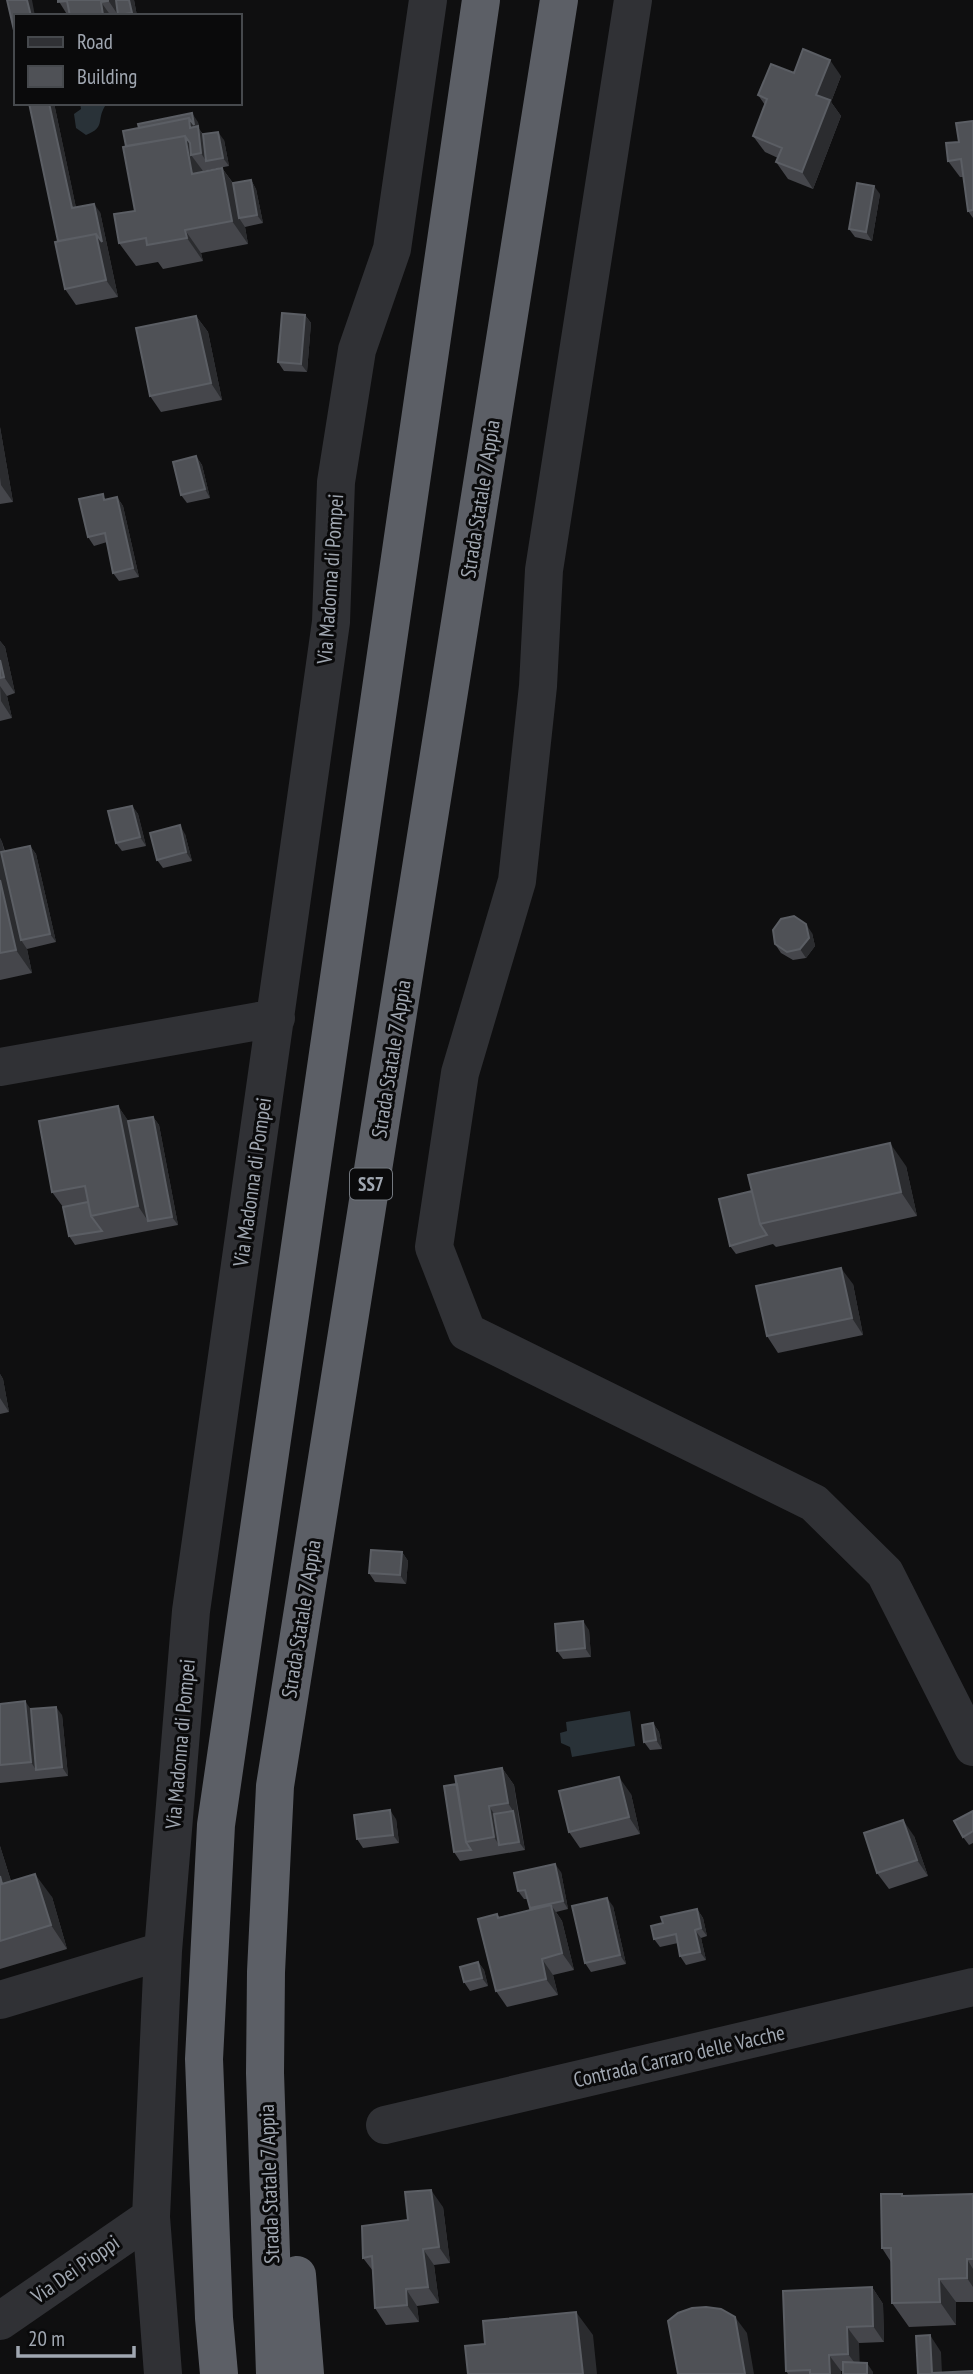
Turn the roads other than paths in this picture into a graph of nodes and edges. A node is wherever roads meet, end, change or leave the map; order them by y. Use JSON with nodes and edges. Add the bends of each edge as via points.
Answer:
{"nodes":[{"id":1,"x":428,"y":0,"type":"edge"},
{"id":2,"x":481,"y":0,"type":"edge"},
{"id":3,"x":559,"y":0,"type":"edge"},
{"id":4,"x":633,"y":0,"type":"edge"},
{"id":5,"x":276,"y":1018,"type":"junction"},
{"id":6,"x":0,"y":1067,"type":"edge"},
{"id":7,"x":973,"y":1747,"type":"edge"},
{"id":8,"x":163,"y":1951,"type":"junction"},
{"id":9,"x":973,"y":1987,"type":"edge"},
{"id":10,"x":0,"y":2000,"type":"edge"},
{"id":11,"x":265,"y":2073,"type":"junction"},
{"id":12,"x":385,"y":2125,"type":"dead end"},
{"id":13,"x":151,"y":2217,"type":"junction"},
{"id":14,"x":0,"y":2321,"type":"edge"},
{"id":15,"x":163,"y":2374,"type":"edge"},
{"id":16,"x":219,"y":2374,"type":"edge"},
{"id":17,"x":275,"y":2374,"type":"edge"},
{"id":18,"x":305,"y":2374,"type":"edge"}],
"edges":[{"from":1,"to":5,"type":"street","name":"Via Madonna di Pompei","via":[[392,248],[357,350],[336,482],[331,622]]},
{"from":2,"to":16,"type":"highway","via":[[216,1825],[204,2059]]},
{"from":3,"to":11,"type":"highway","name":"Strada Statale 7 Appia","number":"SS7","via":[[275,1786]]},
{"from":4,"to":7,"type":"street","via":[[544,570],[538,686],[517,881],[460,1073],[434,1247],[467,1332],[814,1503],[885,1573]]},
{"from":5,"to":6,"type":"street"},
{"from":5,"to":8,"type":"street","name":"Via Madonna di Pompei","via":[[191,1611]]},
{"from":8,"to":10,"type":"street"},
{"from":8,"to":13,"type":"street","name":"Via Madonna di Pompei"},
{"from":9,"to":12,"type":"street","name":"Contrada Carraro delle Vacche"},
{"from":11,"to":17,"type":"highway","name":"Strada Statale 7 Appia","number":"SS7"},
{"from":11,"to":18,"type":"highway","via":[[291,2180]]},
{"from":13,"to":14,"type":"street","name":"Via Dei Pioppi"},
{"from":13,"to":15,"type":"street","name":"Via Madonna di Pompei"}]}
